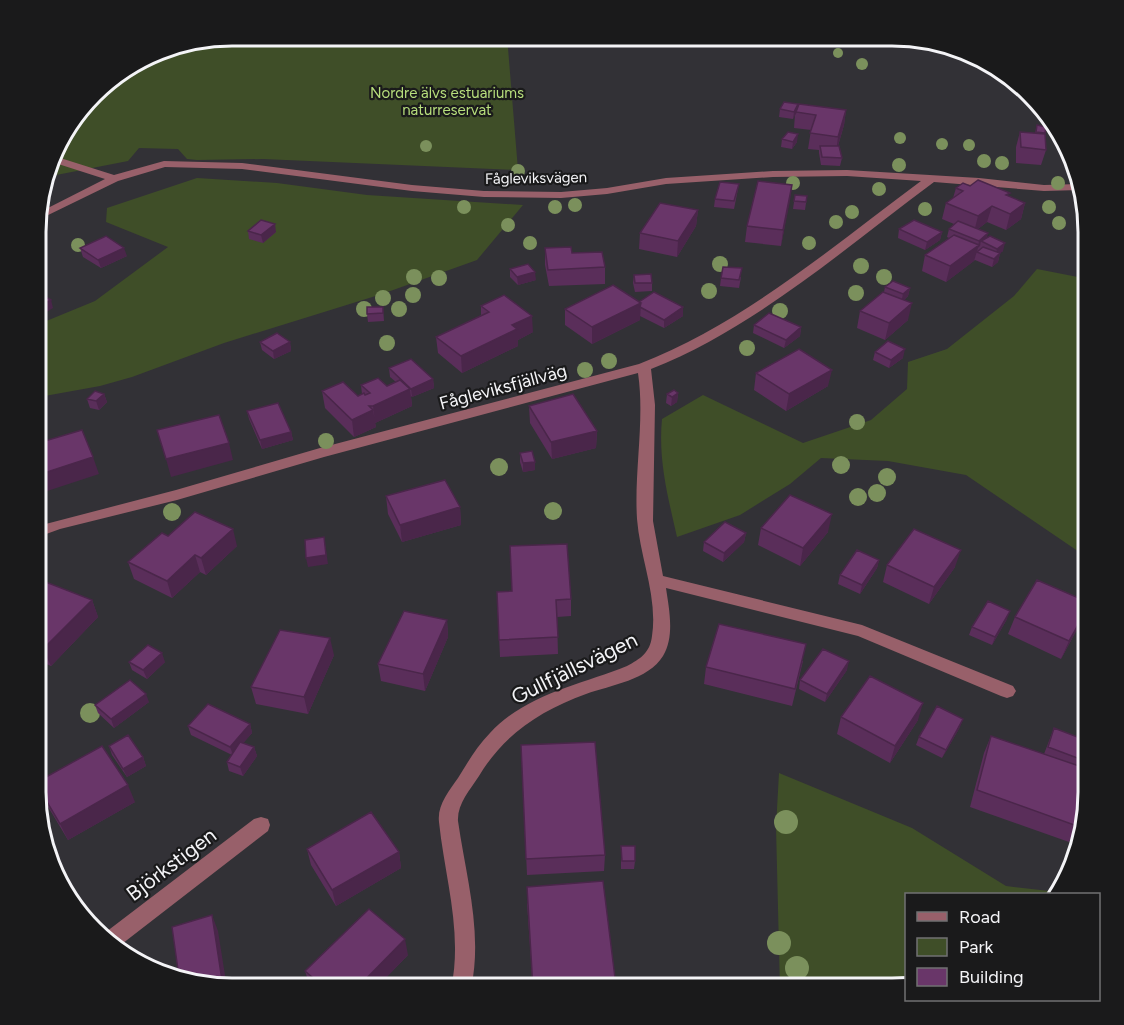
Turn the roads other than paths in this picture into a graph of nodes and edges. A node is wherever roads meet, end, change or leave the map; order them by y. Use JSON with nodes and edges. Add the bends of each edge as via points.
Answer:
{"nodes":[{"id":1,"x":61,"y":162,"type":"edge"},
{"id":2,"x":114,"y":178,"type":"junction"},
{"id":3,"x":932,"y":178,"type":"junction"},
{"id":4,"x":1072,"y":187,"type":"edge"},
{"id":5,"x":48,"y":212,"type":"edge"},
{"id":6,"x":644,"y":367,"type":"junction"},
{"id":7,"x":47,"y":529,"type":"edge"},
{"id":8,"x":657,"y":580,"type":"junction"},
{"id":9,"x":1007,"y":691,"type":"dead end"},
{"id":10,"x":261,"y":825,"type":"dead end"},
{"id":11,"x":115,"y":937,"type":"edge"},
{"id":12,"x":464,"y":978,"type":"edge"}],
"edges":[{"from":1,"to":2,"type":"street"},
{"from":2,"to":3,"type":"street","name":"Fågleviksvägen","via":[[164,165],[196,164],[242,166],[412,188],[561,195],[666,181],[763,174]]},
{"from":2,"to":5,"type":"street","name":"Fågleviksvägen"},
{"from":3,"to":4,"type":"street","name":"Fågleviksvägen","via":[[1044,189]]},
{"from":3,"to":6,"type":"street","name":"Fågleviksfjällväg","via":[[751,312],[672,356]]},
{"from":6,"to":7,"type":"street","name":"Fågleviksfjällväg"},
{"from":6,"to":8,"type":"street","name":"Gullfjällsvägen","via":[[648,400],[645,522]]},
{"from":8,"to":9,"type":"street","via":[[862,632]]},
{"from":8,"to":12,"type":"street","name":"Gullfjällsvägen","via":[[661,629],[657,652],[634,669],[520,717],[488,744],[448,811],[468,934]]},
{"from":10,"to":11,"type":"street","name":"Björkstigen"}]}
